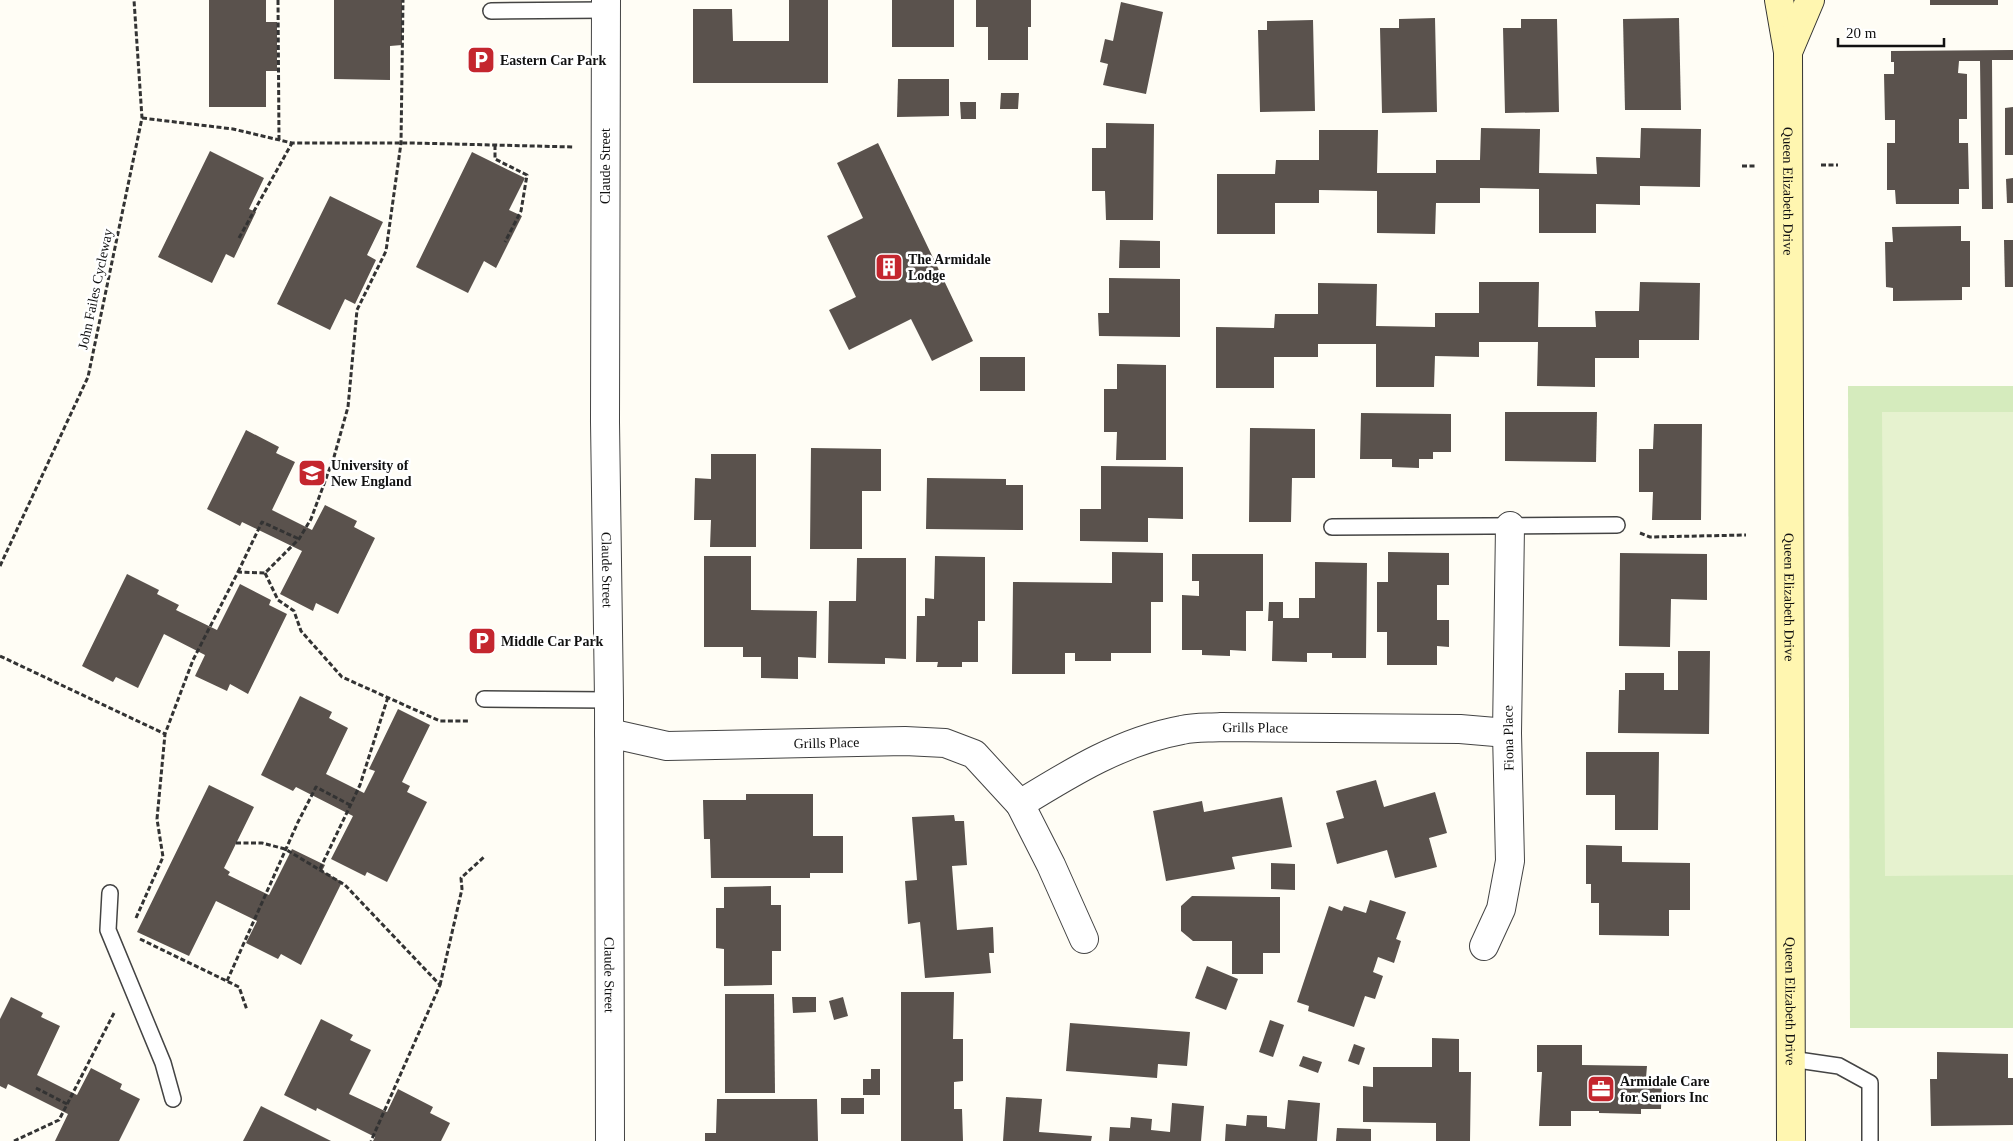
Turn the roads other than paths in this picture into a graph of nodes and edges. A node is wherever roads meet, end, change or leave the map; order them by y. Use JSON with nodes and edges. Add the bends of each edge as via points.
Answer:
{"nodes":[{"id":1,"x":1779,"y":0,"type":"edge"},
{"id":2,"x":1810,"y":0,"type":"edge"},
{"id":3,"x":606,"y":5,"type":"edge"},
{"id":4,"x":491,"y":11,"type":"dead end"},
{"id":5,"x":1788,"y":52,"type":"junction"},
{"id":6,"x":1617,"y":525,"type":"road end"},
{"id":7,"x":1510,"y":526,"type":"junction"},
{"id":8,"x":1332,"y":527,"type":"dead end"},
{"id":9,"x":484,"y":699,"type":"dead end"},
{"id":10,"x":609,"y":700,"type":"junction"},
{"id":11,"x":609,"y":733,"type":"junction"},
{"id":12,"x":1507,"y":733,"type":"junction"},
{"id":13,"x":1020,"y":804,"type":"junction"},
{"id":14,"x":110,"y":893,"type":"dead end"},
{"id":15,"x":1084,"y":939,"type":"dead end"},
{"id":16,"x":1484,"y":946,"type":"dead end"},
{"id":17,"x":1791,"y":1059,"type":"junction"},
{"id":18,"x":173,"y":1099,"type":"dead end"},
{"id":19,"x":610,"y":1141,"type":"edge"},
{"id":20,"x":1791,"y":1141,"type":"edge"},
{"id":21,"x":1870,"y":1141,"type":"edge"}],
"edges":[{"from":1,"to":5,"type":"main road","name":"Queen Elizabeth Drive"},
{"from":2,"to":5,"type":"main road","name":"Queen Elizabeth Drive"},
{"from":3,"to":4,"type":"lane"},
{"from":3,"to":10,"type":"street","name":"Claude Street","via":[[605,422]]},
{"from":5,"to":17,"type":"main road","name":"Queen Elizabeth Drive"},
{"from":6,"to":7,"type":"lane"},
{"from":7,"to":8,"type":"lane"},
{"from":7,"to":12,"type":"street","name":"Fiona Place"},
{"from":9,"to":10,"type":"lane"},
{"from":10,"to":11,"type":"street","name":"Claude Street"},
{"from":11,"to":13,"type":"street","name":"Grills Place","via":[[666,746],[945,743],[974,754]]},
{"from":11,"to":19,"type":"street","name":"Claude Street"},
{"from":12,"to":13,"type":"street","name":"Grills Place","via":[[1450,729],[1183,729],[1105,754]]},
{"from":12,"to":16,"type":"street","name":"Fiona Place","via":[[1510,861],[1500,910]]},
{"from":13,"to":15,"type":"street","name":"Grills Place"},
{"from":14,"to":18,"type":"lane","via":[[108,930],[163,1063]]},
{"from":17,"to":20,"type":"main road","name":"Queen Elizabeth Drive"},
{"from":17,"to":21,"type":"lane","via":[[1838,1066],[1870,1083]]}]}
